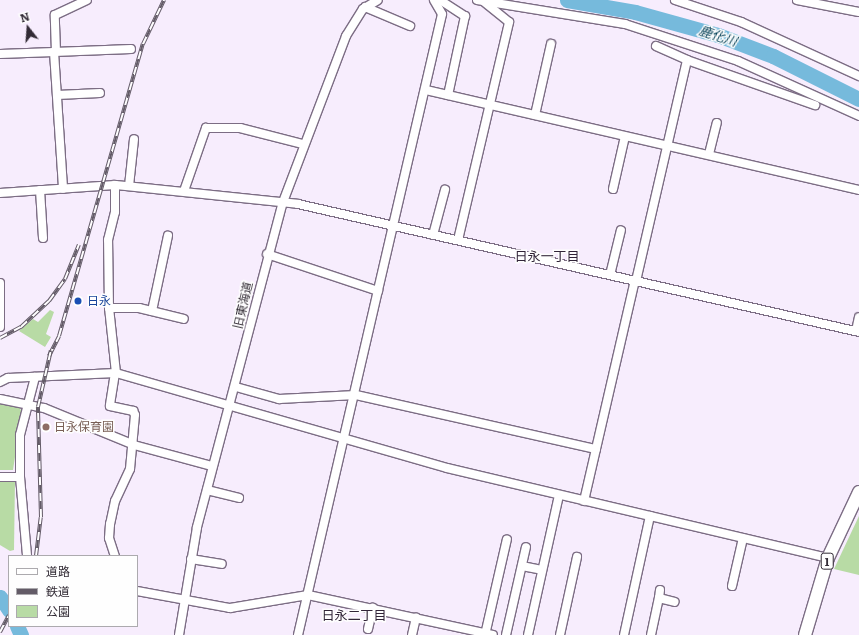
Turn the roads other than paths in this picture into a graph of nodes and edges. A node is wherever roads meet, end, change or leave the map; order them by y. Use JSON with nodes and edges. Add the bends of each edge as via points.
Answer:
{"nodes":[{"id":1,"x":87,"y":0,"type":"edge"},
{"id":2,"x":378,"y":0,"type":"edge"},
{"id":3,"x":434,"y":0,"type":"edge"},
{"id":4,"x":440,"y":0,"type":"edge"},
{"id":5,"x":480,"y":0,"type":"edge"},
{"id":6,"x":675,"y":0,"type":"edge"},
{"id":7,"x":797,"y":0,"type":"edge"},
{"id":8,"x":365,"y":7,"type":"junction"},
{"id":9,"x":859,"y":12,"type":"edge"},
{"id":10,"x":410,"y":26,"type":"dead end"},
{"id":11,"x":551,"y":44,"type":"dead end"},
{"id":12,"x":656,"y":46,"type":"dead end"},
{"id":13,"x":131,"y":49,"type":"dead end"},
{"id":14,"x":55,"y":52,"type":"junction"},
{"id":15,"x":0,"y":54,"type":"edge"},
{"id":16,"x":687,"y":60,"type":"junction"},
{"id":17,"x":859,"y":76,"type":"edge"},
{"id":18,"x":426,"y":90,"type":"junction"},
{"id":19,"x":100,"y":93,"type":"dead end"},
{"id":20,"x":57,"y":95,"type":"junction"},
{"id":21,"x":448,"y":95,"type":"junction"},
{"id":22,"x":491,"y":105,"type":"junction"},
{"id":23,"x":815,"y":105,"type":"dead end"},
{"id":24,"x":535,"y":115,"type":"junction"},
{"id":25,"x":859,"y":116,"type":"edge"},
{"id":26,"x":717,"y":123,"type":"dead end"},
{"id":27,"x":625,"y":136,"type":"junction"},
{"id":28,"x":134,"y":139,"type":"dead end"},
{"id":29,"x":303,"y":144,"type":"junction"},
{"id":30,"x":667,"y":145,"type":"junction"},
{"id":31,"x":709,"y":154,"type":"junction"},
{"id":32,"x":115,"y":185,"type":"junction"},
{"id":33,"x":129,"y":186,"type":"junction"},
{"id":34,"x":63,"y":189,"type":"junction"},
{"id":35,"x":40,"y":190,"type":"junction"},
{"id":36,"x":445,"y":190,"type":"dead end"},
{"id":37,"x":613,"y":190,"type":"dead end"},
{"id":38,"x":859,"y":190,"type":"edge"},
{"id":39,"x":184,"y":191,"type":"junction"},
{"id":40,"x":0,"y":193,"type":"edge"},
{"id":41,"x":283,"y":202,"type":"junction"},
{"id":42,"x":393,"y":226,"type":"junction"},
{"id":43,"x":621,"y":230,"type":"dead end"},
{"id":44,"x":433,"y":235,"type":"junction"},
{"id":45,"x":168,"y":236,"type":"dead end"},
{"id":46,"x":43,"y":238,"type":"dead end"},
{"id":47,"x":458,"y":240,"type":"junction"},
{"id":48,"x":267,"y":254,"type":"junction"},
{"id":49,"x":610,"y":275,"type":"junction"},
{"id":50,"x":636,"y":280,"type":"junction"},
{"id":51,"x":0,"y":283,"type":"edge"},
{"id":52,"x":378,"y":291,"type":"junction"},
{"id":53,"x":109,"y":308,"type":"junction"},
{"id":54,"x":152,"y":311,"type":"junction"},
{"id":55,"x":859,"y":317,"type":"edge"},
{"id":56,"x":184,"y":319,"type":"dead end"},
{"id":57,"x":0,"y":327,"type":"edge"},
{"id":58,"x":857,"y":332,"type":"edge"},
{"id":59,"x":115,"y":373,"type":"junction"},
{"id":60,"x":35,"y":377,"type":"junction"},
{"id":61,"x":0,"y":382,"type":"edge"},
{"id":62,"x":236,"y":387,"type":"junction"},
{"id":63,"x":354,"y":395,"type":"junction"},
{"id":64,"x":0,"y":399,"type":"edge"},
{"id":65,"x":230,"y":404,"type":"junction"},
{"id":66,"x":30,"y":406,"type":"junction"},
{"id":67,"x":344,"y":440,"type":"junction"},
{"id":68,"x":134,"y":445,"type":"junction"},
{"id":69,"x":596,"y":449,"type":"junction"},
{"id":70,"x":212,"y":466,"type":"junction"},
{"id":71,"x":0,"y":477,"type":"edge"},
{"id":72,"x":20,"y":477,"type":"junction"},
{"id":73,"x":206,"y":490,"type":"junction"},
{"id":74,"x":859,"y":492,"type":"edge"},
{"id":75,"x":559,"y":495,"type":"junction"},
{"id":76,"x":238,"y":498,"type":"dead end"},
{"id":77,"x":584,"y":501,"type":"junction"},
{"id":78,"x":650,"y":516,"type":"junction"},
{"id":79,"x":743,"y":538,"type":"junction"},
{"id":80,"x":507,"y":539,"type":"dead end"},
{"id":81,"x":526,"y":547,"type":"dead end"},
{"id":82,"x":27,"y":555,"type":"edge"},
{"id":83,"x":115,"y":555,"type":"edge"},
{"id":84,"x":577,"y":557,"type":"dead end"},
{"id":85,"x":828,"y":558,"type":"junction"},
{"id":86,"x":191,"y":559,"type":"junction"},
{"id":87,"x":222,"y":564,"type":"dead end"},
{"id":88,"x":522,"y":566,"type":"junction"},
{"id":89,"x":542,"y":570,"type":"junction"},
{"id":90,"x":732,"y":586,"type":"dead end"},
{"id":91,"x":138,"y":591,"type":"edge"},
{"id":92,"x":308,"y":595,"type":"junction"},
{"id":93,"x":185,"y":600,"type":"junction"},
{"id":94,"x":675,"y":602,"type":"dead end"},
{"id":95,"x":373,"y":608,"type":"junction"},
{"id":96,"x":416,"y":618,"type":"junction"},
{"id":97,"x":368,"y":629,"type":"dead end"},
{"id":98,"x":488,"y":634,"type":"edge"},
{"id":99,"x":180,"y":635,"type":"edge"},
{"id":100,"x":298,"y":635,"type":"edge"},
{"id":101,"x":412,"y":635,"type":"edge"},
{"id":102,"x":506,"y":635,"type":"edge"},
{"id":103,"x":528,"y":635,"type":"edge"},
{"id":104,"x":560,"y":635,"type":"edge"},
{"id":105,"x":624,"y":635,"type":"edge"},
{"id":106,"x":651,"y":635,"type":"edge"},
{"id":107,"x":804,"y":635,"type":"edge"}],
"edges":[{"from":1,"to":14,"type":"street","via":[[55,15]]},
{"from":2,"to":8,"type":"street","name":"旧東海道"},
{"from":3,"to":18,"type":"street","via":[[442,14]]},
{"from":4,"to":21,"type":"street","via":[[465,16]]},
{"from":5,"to":22,"type":"street","via":[[509,22]]},
{"from":5,"to":25,"type":"street","via":[[574,14],[654,33],[738,61]]},
{"from":6,"to":17,"type":"street","via":[[742,22]]},
{"from":7,"to":9,"type":"street"},
{"from":8,"to":10,"type":"street"},
{"from":8,"to":29,"type":"street","name":"旧東海道","via":[[346,36]]},
{"from":11,"to":24,"type":"street"},
{"from":12,"to":16,"type":"street"},
{"from":13,"to":14,"type":"street"},
{"from":14,"to":15,"type":"street"},
{"from":14,"to":20,"type":"street"},
{"from":16,"to":23,"type":"street"},
{"from":16,"to":30,"type":"street"},
{"from":18,"to":21,"type":"street"},
{"from":18,"to":42,"type":"street"},
{"from":19,"to":20,"type":"street"},
{"from":20,"to":34,"type":"street"},
{"from":21,"to":22,"type":"street"},
{"from":22,"to":24,"type":"street"},
{"from":22,"to":47,"type":"street"},
{"from":24,"to":27,"type":"street"},
{"from":26,"to":31,"type":"street"},
{"from":27,"to":30,"type":"street"},
{"from":27,"to":37,"type":"street"},
{"from":28,"to":33,"type":"street"},
{"from":29,"to":39,"type":"street","via":[[247,129],[206,128]]},
{"from":29,"to":41,"type":"street","name":"旧東海道"},
{"from":30,"to":31,"type":"street"},
{"from":30,"to":50,"type":"street"},
{"from":31,"to":38,"type":"street"},
{"from":32,"to":33,"type":"street"},
{"from":32,"to":34,"type":"street"},
{"from":32,"to":53,"type":"street","via":[[116,212],[108,240]]},
{"from":33,"to":39,"type":"street"},
{"from":34,"to":35,"type":"street"},
{"from":35,"to":40,"type":"street"},
{"from":35,"to":46,"type":"street"},
{"from":36,"to":44,"type":"street"},
{"from":39,"to":41,"type":"street"},
{"from":41,"to":42,"type":"street"},
{"from":41,"to":48,"type":"street","name":"旧東海道"},
{"from":42,"to":44,"type":"street"},
{"from":42,"to":52,"type":"street"},
{"from":43,"to":49,"type":"street"},
{"from":44,"to":47,"type":"street"},
{"from":45,"to":54,"type":"street"},
{"from":47,"to":49,"type":"street"},
{"from":48,"to":52,"type":"street"},
{"from":48,"to":62,"type":"street","name":"旧東海道"},
{"from":49,"to":50,"type":"street"},
{"from":50,"to":58,"type":"street"},
{"from":50,"to":69,"type":"street"},
{"from":51,"to":57,"type":"street"},
{"from":52,"to":63,"type":"street"},
{"from":53,"to":54,"type":"street"},
{"from":53,"to":59,"type":"street"},
{"from":54,"to":56,"type":"street"},
{"from":55,"to":58,"type":"street"},
{"from":59,"to":60,"type":"street"},
{"from":59,"to":65,"type":"street"},
{"from":59,"to":68,"type":"street","via":[[110,406],[134,412]]},
{"from":60,"to":61,"type":"street","via":[[8,378]]},
{"from":60,"to":66,"type":"street"},
{"from":62,"to":63,"type":"street","via":[[279,399]]},
{"from":62,"to":65,"type":"street","name":"旧東海道"},
{"from":63,"to":67,"type":"street"},
{"from":63,"to":69,"type":"street"},
{"from":64,"to":66,"type":"street"},
{"from":65,"to":67,"type":"street"},
{"from":65,"to":70,"type":"street","name":"旧東海道"},
{"from":66,"to":68,"type":"street","via":[[44,408]]},
{"from":66,"to":72,"type":"street","via":[[20,435]]},
{"from":67,"to":75,"type":"street"},
{"from":67,"to":92,"type":"street"},
{"from":68,"to":70,"type":"street"},
{"from":68,"to":83,"type":"street","via":[[130,469],[115,501],[110,524],[109,538]]},
{"from":69,"to":77,"type":"street"},
{"from":70,"to":73,"type":"street","name":"旧東海道"},
{"from":71,"to":72,"type":"street"},
{"from":72,"to":82,"type":"street"},
{"from":73,"to":76,"type":"street"},
{"from":73,"to":86,"type":"street","name":"旧東海道"},
{"from":74,"to":85,"type":"highway","number":"1"},
{"from":75,"to":77,"type":"street"},
{"from":75,"to":89,"type":"street"},
{"from":77,"to":78,"type":"street"},
{"from":78,"to":79,"type":"street"},
{"from":78,"to":105,"type":"street"},
{"from":79,"to":85,"type":"street"},
{"from":79,"to":90,"type":"street"},
{"from":80,"to":98,"type":"street"},
{"from":81,"to":88,"type":"street"},
{"from":84,"to":104,"type":"street"},
{"from":85,"to":107,"type":"highway","number":"1"},
{"from":86,"to":87,"type":"street"},
{"from":86,"to":93,"type":"street","name":"旧東海道"},
{"from":88,"to":89,"type":"street"},
{"from":88,"to":102,"type":"street"},
{"from":89,"to":103,"type":"street"},
{"from":91,"to":93,"type":"street"},
{"from":92,"to":93,"type":"street","via":[[230,608]]},
{"from":92,"to":95,"type":"street"},
{"from":92,"to":100,"type":"street"},
{"from":93,"to":99,"type":"street","name":"旧東海道"},
{"from":94,"to":106,"type":"street","via":[[660,594]]},
{"from":95,"to":96,"type":"street"},
{"from":95,"to":97,"type":"street"},
{"from":96,"to":98,"type":"street"},
{"from":96,"to":101,"type":"street"}]}
